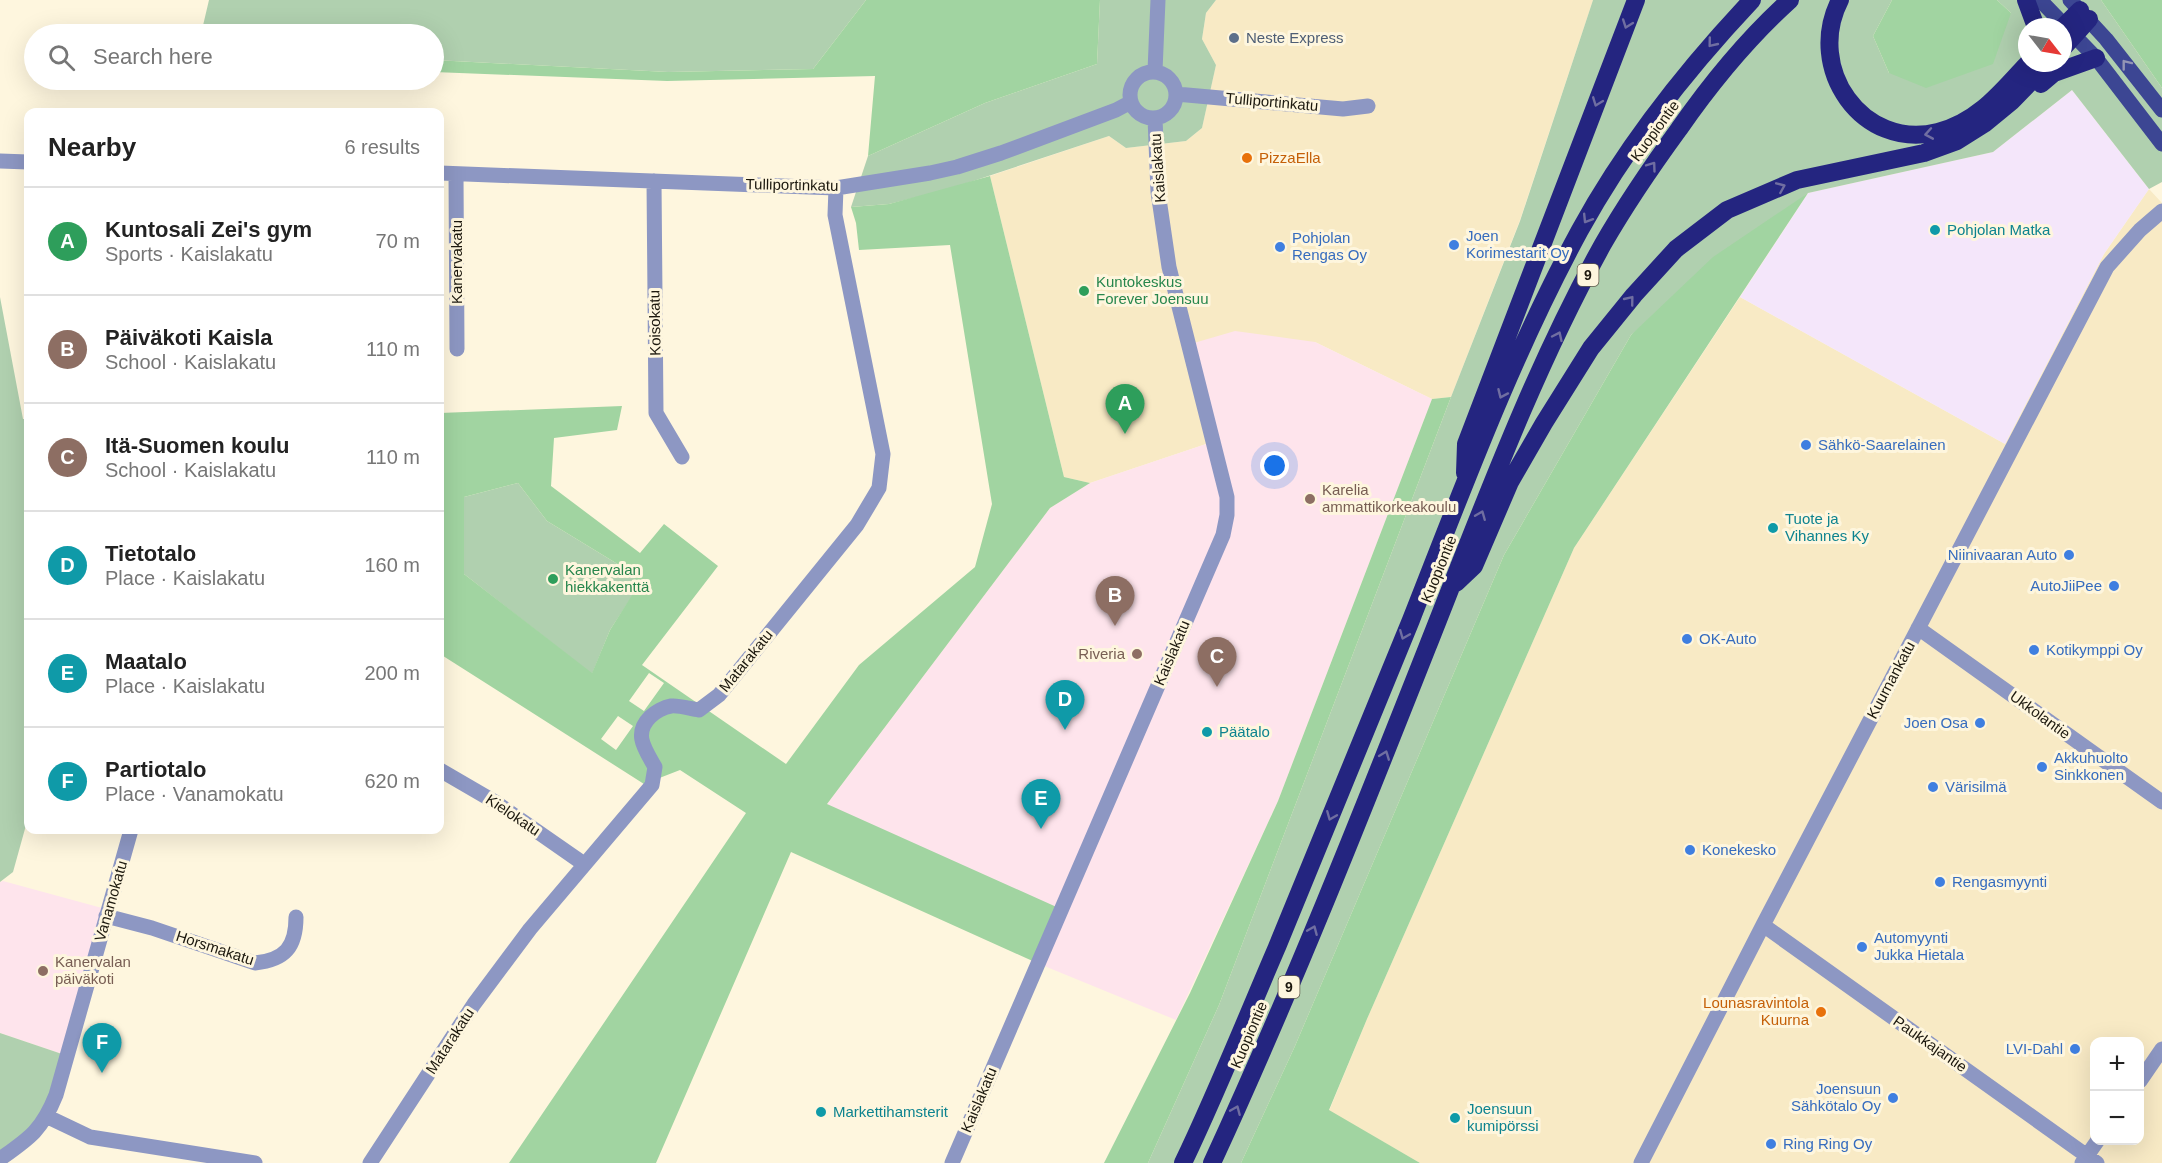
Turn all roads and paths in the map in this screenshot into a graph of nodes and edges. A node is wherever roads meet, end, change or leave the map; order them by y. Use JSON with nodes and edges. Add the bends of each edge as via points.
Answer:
{"nodes":[{"id":1,"x":1158,"y":0,"type":"edge"},
{"id":2,"x":1636,"y":0,"type":"edge"},
{"id":3,"x":1752,"y":0,"type":"edge"},
{"id":4,"x":1790,"y":0,"type":"edge"},
{"id":5,"x":1840,"y":0,"type":"edge"},
{"id":6,"x":2026,"y":0,"type":"edge"},
{"id":7,"x":2040,"y":0,"type":"edge"},
{"id":8,"x":2079,"y":10,"type":"edge"},
{"id":9,"x":2033,"y":18,"type":"edge"},
{"id":10,"x":2054,"y":18,"type":"edge"},
{"id":11,"x":2072,"y":24,"type":"edge"},
{"id":12,"x":2072,"y":38,"type":"edge"},
{"id":13,"x":2096,"y":58,"type":"junction"},
{"id":14,"x":1155,"y":71,"type":"junction"},
{"id":15,"x":2020,"y":72,"type":"edge"},
{"id":16,"x":2040,"y":72,"type":"edge"},
{"id":17,"x":1176,"y":94,"type":"junction"},
{"id":18,"x":2012,"y":101,"type":"junction"},
{"id":19,"x":1131,"y":102,"type":"junction"},
{"id":20,"x":1368,"y":105,"type":"dead end"},
{"id":21,"x":2162,"y":110,"type":"edge"},
{"id":22,"x":1155,"y":118,"type":"junction"},
{"id":23,"x":2162,"y":144,"type":"edge"},
{"id":24,"x":0,"y":161,"type":"edge"},
{"id":25,"x":24,"y":162,"type":"edge"},
{"id":26,"x":444,"y":173,"type":"edge"},
{"id":27,"x":456,"y":174,"type":"junction"},
{"id":28,"x":654,"y":181,"type":"junction"},
{"id":29,"x":836,"y":188,"type":"junction"},
{"id":30,"x":2162,"y":212,"type":"edge"},
{"id":31,"x":457,"y":349,"type":"dead end"},
{"id":32,"x":682,"y":457,"type":"dead end"},
{"id":33,"x":1465,"y":483,"type":"junction"},
{"id":34,"x":1451,"y":589,"type":"junction"},
{"id":35,"x":1918,"y":628,"type":"junction"},
{"id":36,"x":444,"y":772,"type":"edge"},
{"id":37,"x":2162,"y":802,"type":"edge"},
{"id":38,"x":130,"y":834,"type":"edge"},
{"id":39,"x":584,"y":864,"type":"junction"},
{"id":40,"x":106,"y":916,"type":"junction"},
{"id":41,"x":296,"y":917,"type":"dead end"},
{"id":42,"x":1762,"y":925,"type":"junction"},
{"id":43,"x":2162,"y":1049,"type":"edge"},
{"id":44,"x":2144,"y":1074,"type":"edge"},
{"id":45,"x":48,"y":1117,"type":"junction"},
{"id":46,"x":2096,"y":1145,"type":"edge"},
{"id":47,"x":0,"y":1160,"type":"edge"},
{"id":48,"x":2089,"y":1161,"type":"edge"},
{"id":49,"x":255,"y":1163,"type":"edge"},
{"id":50,"x":370,"y":1163,"type":"edge"},
{"id":51,"x":952,"y":1163,"type":"edge"},
{"id":52,"x":1183,"y":1163,"type":"edge"},
{"id":53,"x":1212,"y":1163,"type":"edge"},
{"id":54,"x":1641,"y":1163,"type":"edge"}],
"edges":[{"from":1,"to":14,"type":"street"},
{"from":2,"to":33,"type":"highway","one_way":true,"via":[[1466,444]]},
{"from":3,"to":33,"type":"highway","name":"Kuopiontie","number":"9","one_way":true,"via":[[1673,92],[1623,160],[1581,228],[1505,387]]},
{"from":34,"to":4,"type":"highway","name":"Kuopiontie","number":"9","one_way":true,"via":[[1525,407],[1603,244],[1644,177],[1695,106],[1738,53]]},
{"from":15,"to":5,"type":"highway","one_way":true,"via":[[1989,106],[1967,121],[1917,136],[1894,132],[1871,121],[1845,97],[1833,74],[1828,45]]},
{"from":6,"to":9,"type":"highway"},
{"from":7,"to":10,"type":"main road"},
{"from":8,"to":11,"type":"highway"},
{"from":21,"to":8,"type":"main road","one_way":true},
{"from":12,"to":13,"type":"main road"},
{"from":13,"to":18,"type":"highway","via":[[2054,73],[2027,96]]},
{"from":13,"to":23,"type":"main road"},
{"from":14,"to":17,"type":"street","via":[[1168,77]]},
{"from":14,"to":19,"type":"street","via":[[1139,76],[1133,83]]},
{"from":16,"to":18,"type":"highway"},
{"from":17,"to":20,"type":"street","name":"Tulliportinkatu","via":[[1343,109]]},
{"from":17,"to":22,"type":"street","via":[[1172,108]]},
{"from":34,"to":18,"type":"highway","one_way":true,"via":[[1474,566],[1510,482],[1592,348],[1676,249],[1728,210],[1797,180],[1924,153],[1957,141]]},
{"from":19,"to":22,"type":"street","via":[[1140,114]]},
{"from":19,"to":29,"type":"street","name":"Tulliportinkatu","via":[[957,167]]},
{"from":22,"to":51,"type":"street","name":"Kaislakatu","via":[[1158,192],[1168,267],[1227,497],[1227,515],[1223,535]]},
{"from":24,"to":25,"type":"street"},
{"from":26,"to":27,"type":"street","name":"Tulliportinkatu"},
{"from":27,"to":28,"type":"street","name":"Tulliportinkatu"},
{"from":27,"to":31,"type":"street","name":"Kanervakatu"},
{"from":28,"to":29,"type":"street","name":"Tulliportinkatu"},
{"from":28,"to":32,"type":"street","name":"Koisokatu","via":[[656,412]]},
{"from":29,"to":39,"type":"street","name":"Matarakatu","via":[[836,215],[883,454],[879,488],[856,525],[719,695],[699,710],[671,706],[654,713],[643,724],[644,747],[655,767],[652,785]]},
{"from":30,"to":35,"type":"street","name":"Kuurnankatu","via":[[2107,267]]},
{"from":33,"to":52,"type":"highway","name":"Kuopiontie","number":"9","one_way":true,"via":[[1300,890]]},
{"from":53,"to":34,"type":"highway","name":"Kuopiontie","number":"9","one_way":true,"via":[[1364,809]]},
{"from":35,"to":37,"type":"street","name":"Ukkolantie"},
{"from":35,"to":42,"type":"street","name":"Kuurnankatu"},
{"from":36,"to":39,"type":"street","name":"Kielokatu","via":[[495,802]]},
{"from":38,"to":40,"type":"street","name":"Vanamokatu"},
{"from":39,"to":50,"type":"street","name":"Matarakatu","via":[[474,1004]]},
{"from":40,"to":41,"type":"street","name":"Horsmakatu","via":[[255,963],[273,961],[285,951],[296,932]]},
{"from":40,"to":45,"type":"street","name":"Vanamokatu"},
{"from":42,"to":48,"type":"street","name":"Paukkajantie"},
{"from":42,"to":54,"type":"street","name":"Kuurnankatu"},
{"from":43,"to":44,"type":"street"},
{"from":45,"to":47,"type":"street","name":"Vanamokatu","via":[[33,1136]]},
{"from":45,"to":49,"type":"street","via":[[90,1137]]},
{"from":46,"to":48,"type":"street"}]}
